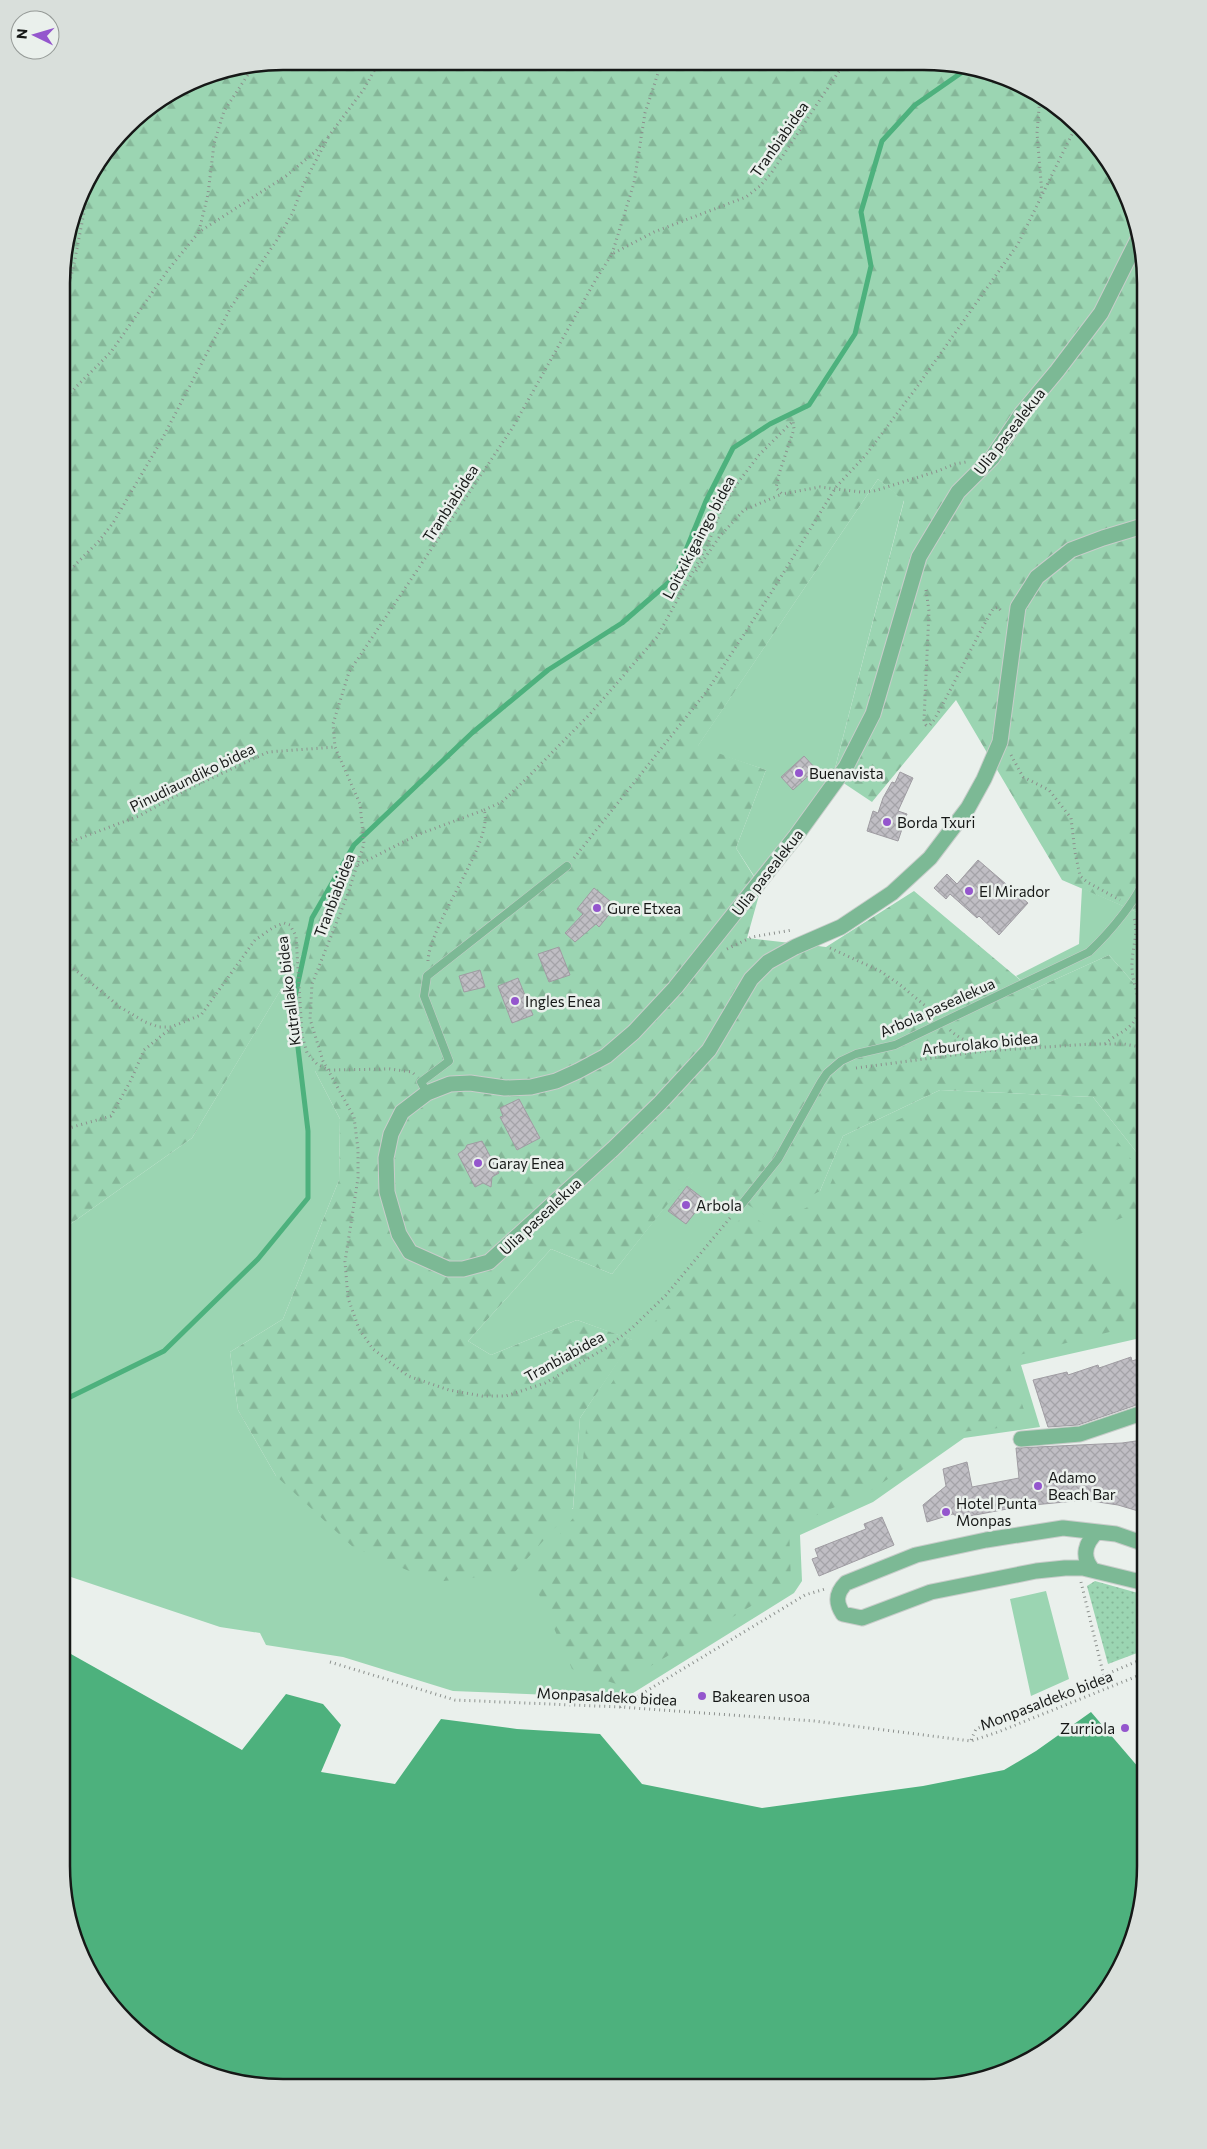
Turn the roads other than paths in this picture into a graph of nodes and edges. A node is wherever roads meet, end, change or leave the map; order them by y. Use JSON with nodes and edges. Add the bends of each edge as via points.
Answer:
{"nodes":[{"id":1,"x":1134,"y":247,"type":"edge"},
{"id":2,"x":1137,"y":528,"type":"edge"},
{"id":3,"x":567,"y":866,"type":"road end"},
{"id":4,"x":1137,"y":891,"type":"edge"},
{"id":5,"x":424,"y":1088,"type":"junction"},
{"id":6,"x":738,"y":1209,"type":"road end"},
{"id":7,"x":1137,"y":1415,"type":"edge"},
{"id":8,"x":1021,"y":1439,"type":"dead end"},
{"id":9,"x":1097,"y":1532,"type":"junction"},
{"id":10,"x":1137,"y":1541,"type":"edge"},
{"id":11,"x":1085,"y":1569,"type":"junction"},
{"id":12,"x":1137,"y":1581,"type":"edge"}],
"edges":[{"from":1,"to":5,"type":"street","name":"Ulia pasealekua","via":[[1101,313],[1022,412],[992,458],[958,492],[919,557],[873,714],[846,767],[796,836],[675,988],[634,1032],[606,1056],[556,1081],[531,1087],[505,1088],[470,1083]]},
{"from":2,"to":5,"type":"street","name":"Ulia pasealekua","via":[[1071,550],[1036,577],[1018,607],[1000,742],[968,808],[930,858],[892,892],[841,927],[795,946],[768,962],[751,978],[709,1050],[660,1103],[489,1262],[463,1269],[448,1269],[410,1252],[399,1234],[387,1192],[386,1158],[391,1134],[402,1112]]},
{"from":3,"to":5,"type":"lane","via":[[427,976],[424,996],[448,1061]]},
{"from":4,"to":6,"type":"lane","name":"Arbola pasealekua","via":[[1108,934],[1089,952],[895,1045],[841,1061],[827,1073],[790,1141]]},
{"from":7,"to":8,"type":"street","via":[[1080,1434]]},
{"from":9,"to":10,"type":"street"},
{"from":9,"to":11,"type":"street","via":[[1085,1548]]},
{"from":9,"to":11,"type":"street","via":[[1063,1528],[986,1540],[916,1556],[846,1583],[839,1589],[838,1607],[843,1614],[862,1618],[931,1592],[1036,1572]]},
{"from":11,"to":12,"type":"street"}]}
